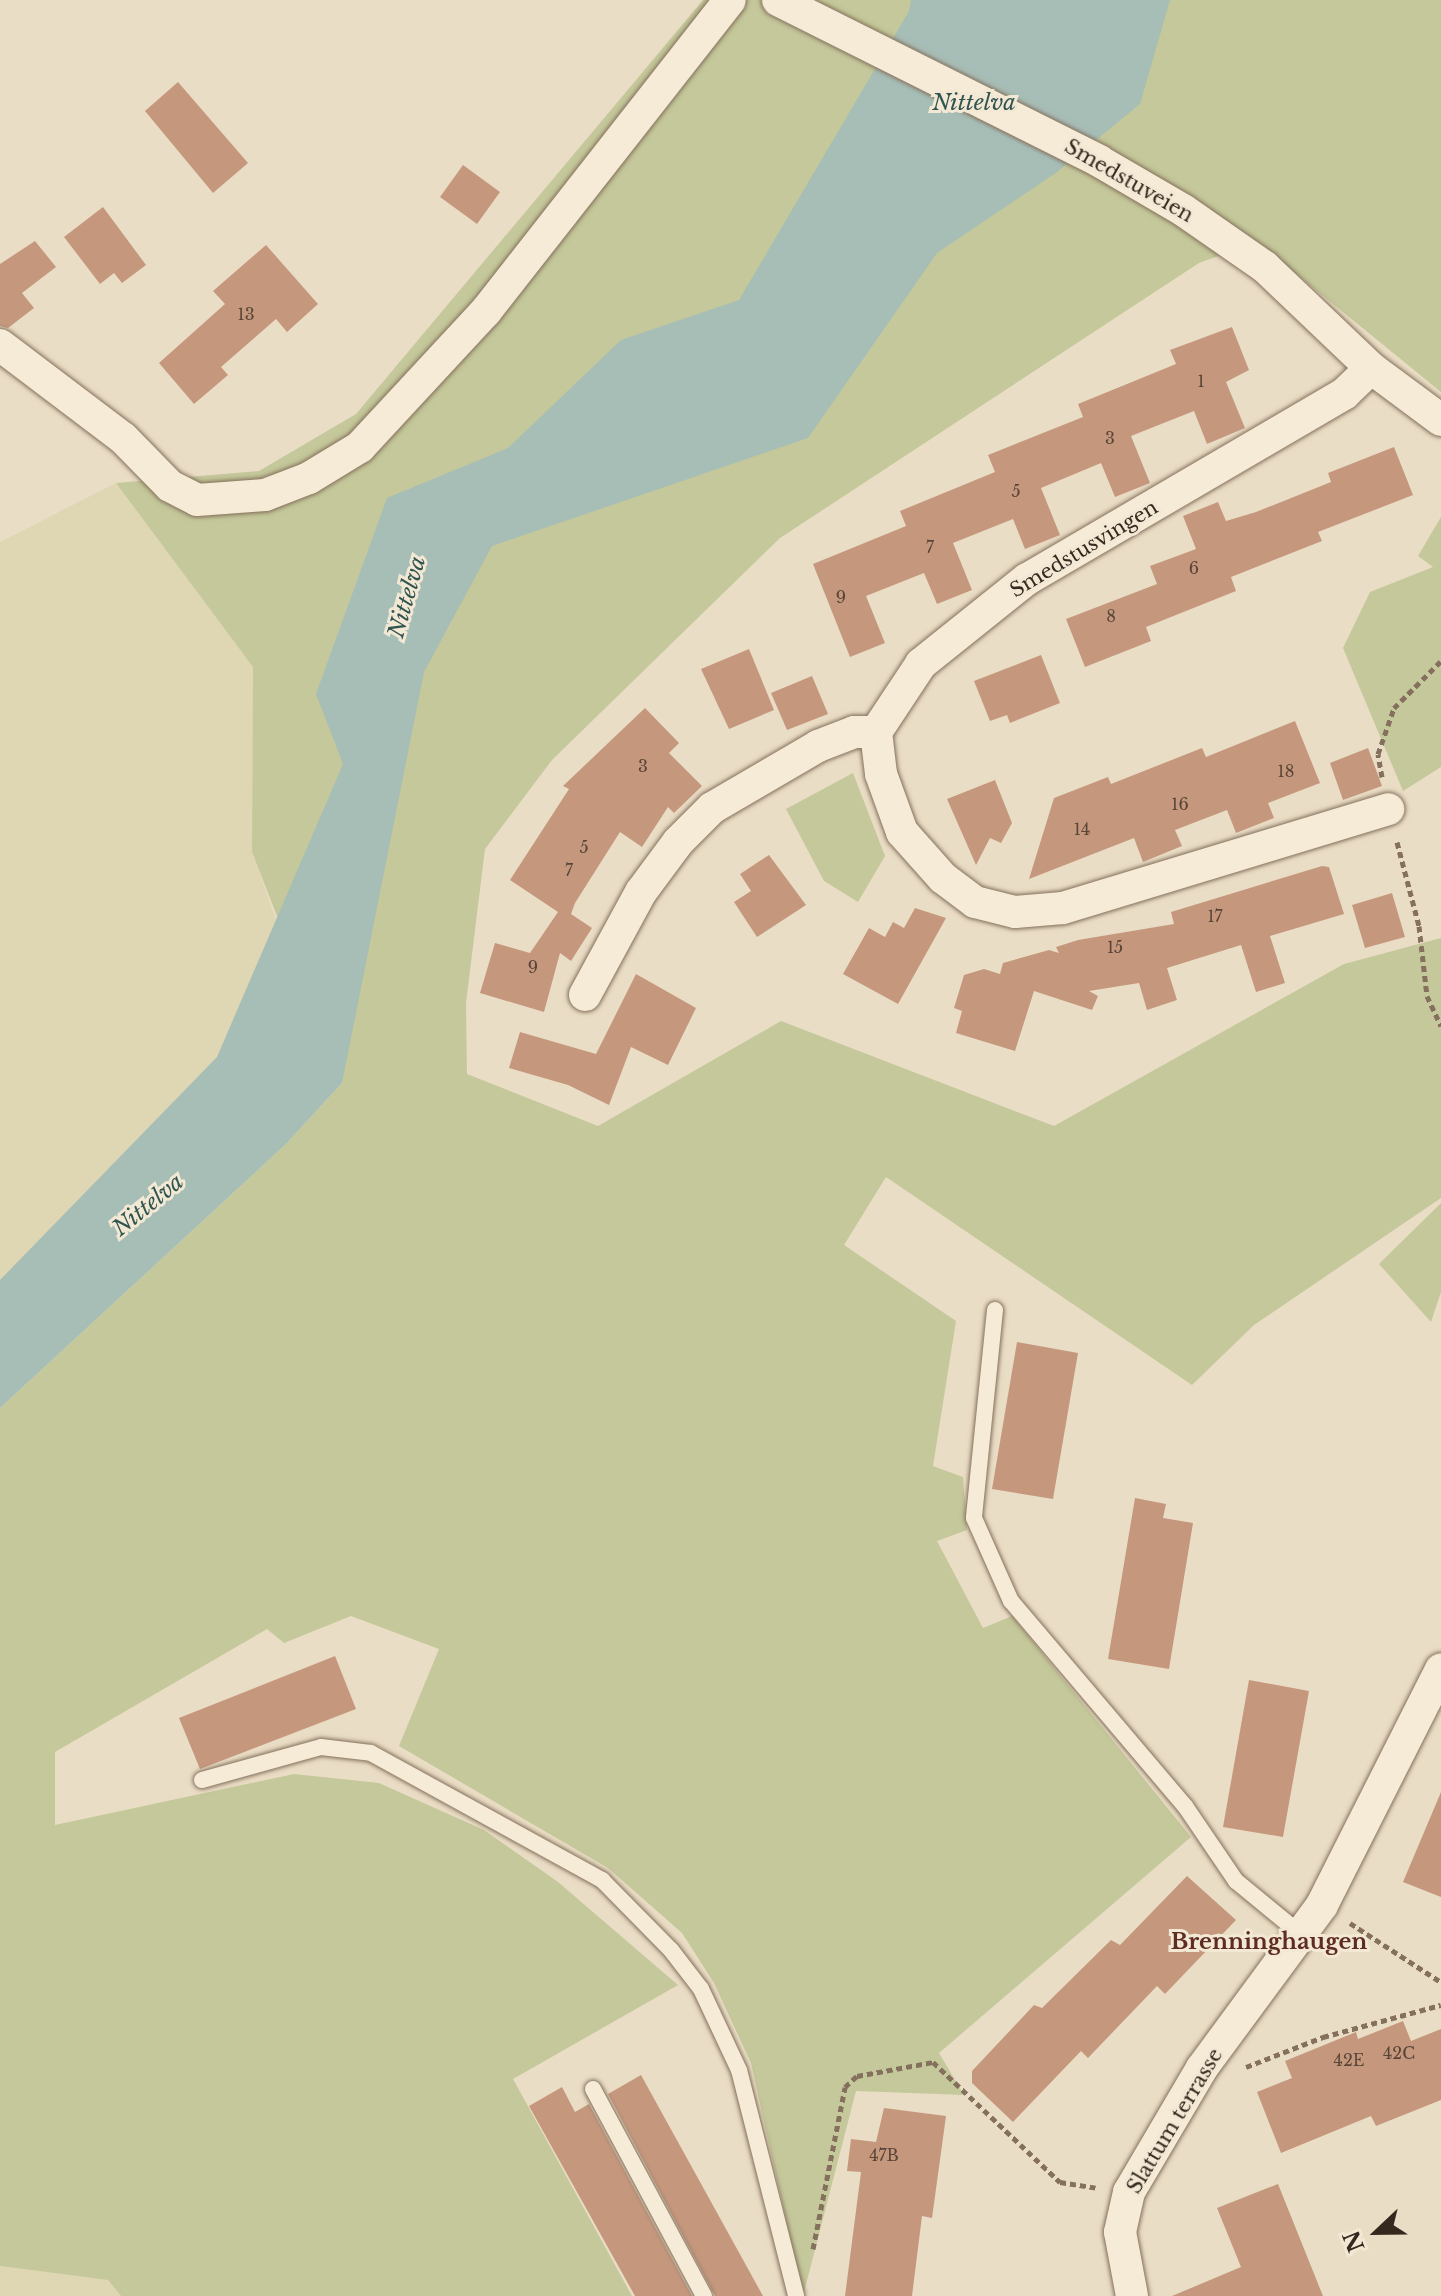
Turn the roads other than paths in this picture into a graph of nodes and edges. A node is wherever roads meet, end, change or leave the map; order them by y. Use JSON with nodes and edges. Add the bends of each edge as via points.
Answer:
{"nodes":[{"id":1,"x":730,"y":0,"type":"edge"},
{"id":2,"x":778,"y":0,"type":"edge"},
{"id":3,"x":0,"y":345,"type":"edge"},
{"id":4,"x":1371,"y":368,"type":"junction"},
{"id":5,"x":1441,"y":420,"type":"edge"},
{"id":6,"x":876,"y":732,"type":"junction"},
{"id":7,"x":1388,"y":809,"type":"road end"},
{"id":8,"x":585,"y":995,"type":"dead end"},
{"id":9,"x":995,"y":1310,"type":"dead end"},
{"id":10,"x":1441,"y":1669,"type":"edge"},
{"id":11,"x":202,"y":1780,"type":"dead end"},
{"id":12,"x":1303,"y":1936,"type":"junction"},
{"id":13,"x":593,"y":2089,"type":"dead end"},
{"id":14,"x":704,"y":2296,"type":"edge"},
{"id":15,"x":796,"y":2296,"type":"edge"},
{"id":16,"x":1132,"y":2296,"type":"edge"}],
"edges":[{"from":1,"to":3,"type":"street","via":[[486,311],[360,447],[309,478],[265,495],[197,500],[170,486],[123,438]]},
{"from":2,"to":4,"type":"street","name":"Smedstuveien","via":[[1099,161],[1265,267]]},
{"from":4,"to":5,"type":"street","name":"Smedstuveien"},
{"from":4,"to":6,"type":"street","name":"Smedstusvingen","via":[[1344,394],[1016,587],[921,664]]},
{"from":6,"to":7,"type":"street","via":[[881,774],[902,832],[943,878],[975,902],[1015,912],[1063,908]]},
{"from":6,"to":8,"type":"street","via":[[854,732],[818,746],[712,808],[678,842],[641,892]]},
{"from":9,"to":12,"type":"lane","via":[[974,1518],[1011,1601],[1185,1806],[1236,1881]]},
{"from":10,"to":12,"type":"street","name":"Slattum terrasse"},
{"from":11,"to":15,"type":"lane","via":[[321,1747],[371,1753],[602,1880],[701,1989],[739,2070]]},
{"from":12,"to":16,"type":"street","name":"Slattum terrasse","via":[[1202,2068],[1129,2192],[1120,2232]]},
{"from":13,"to":14,"type":"lane"}]}
